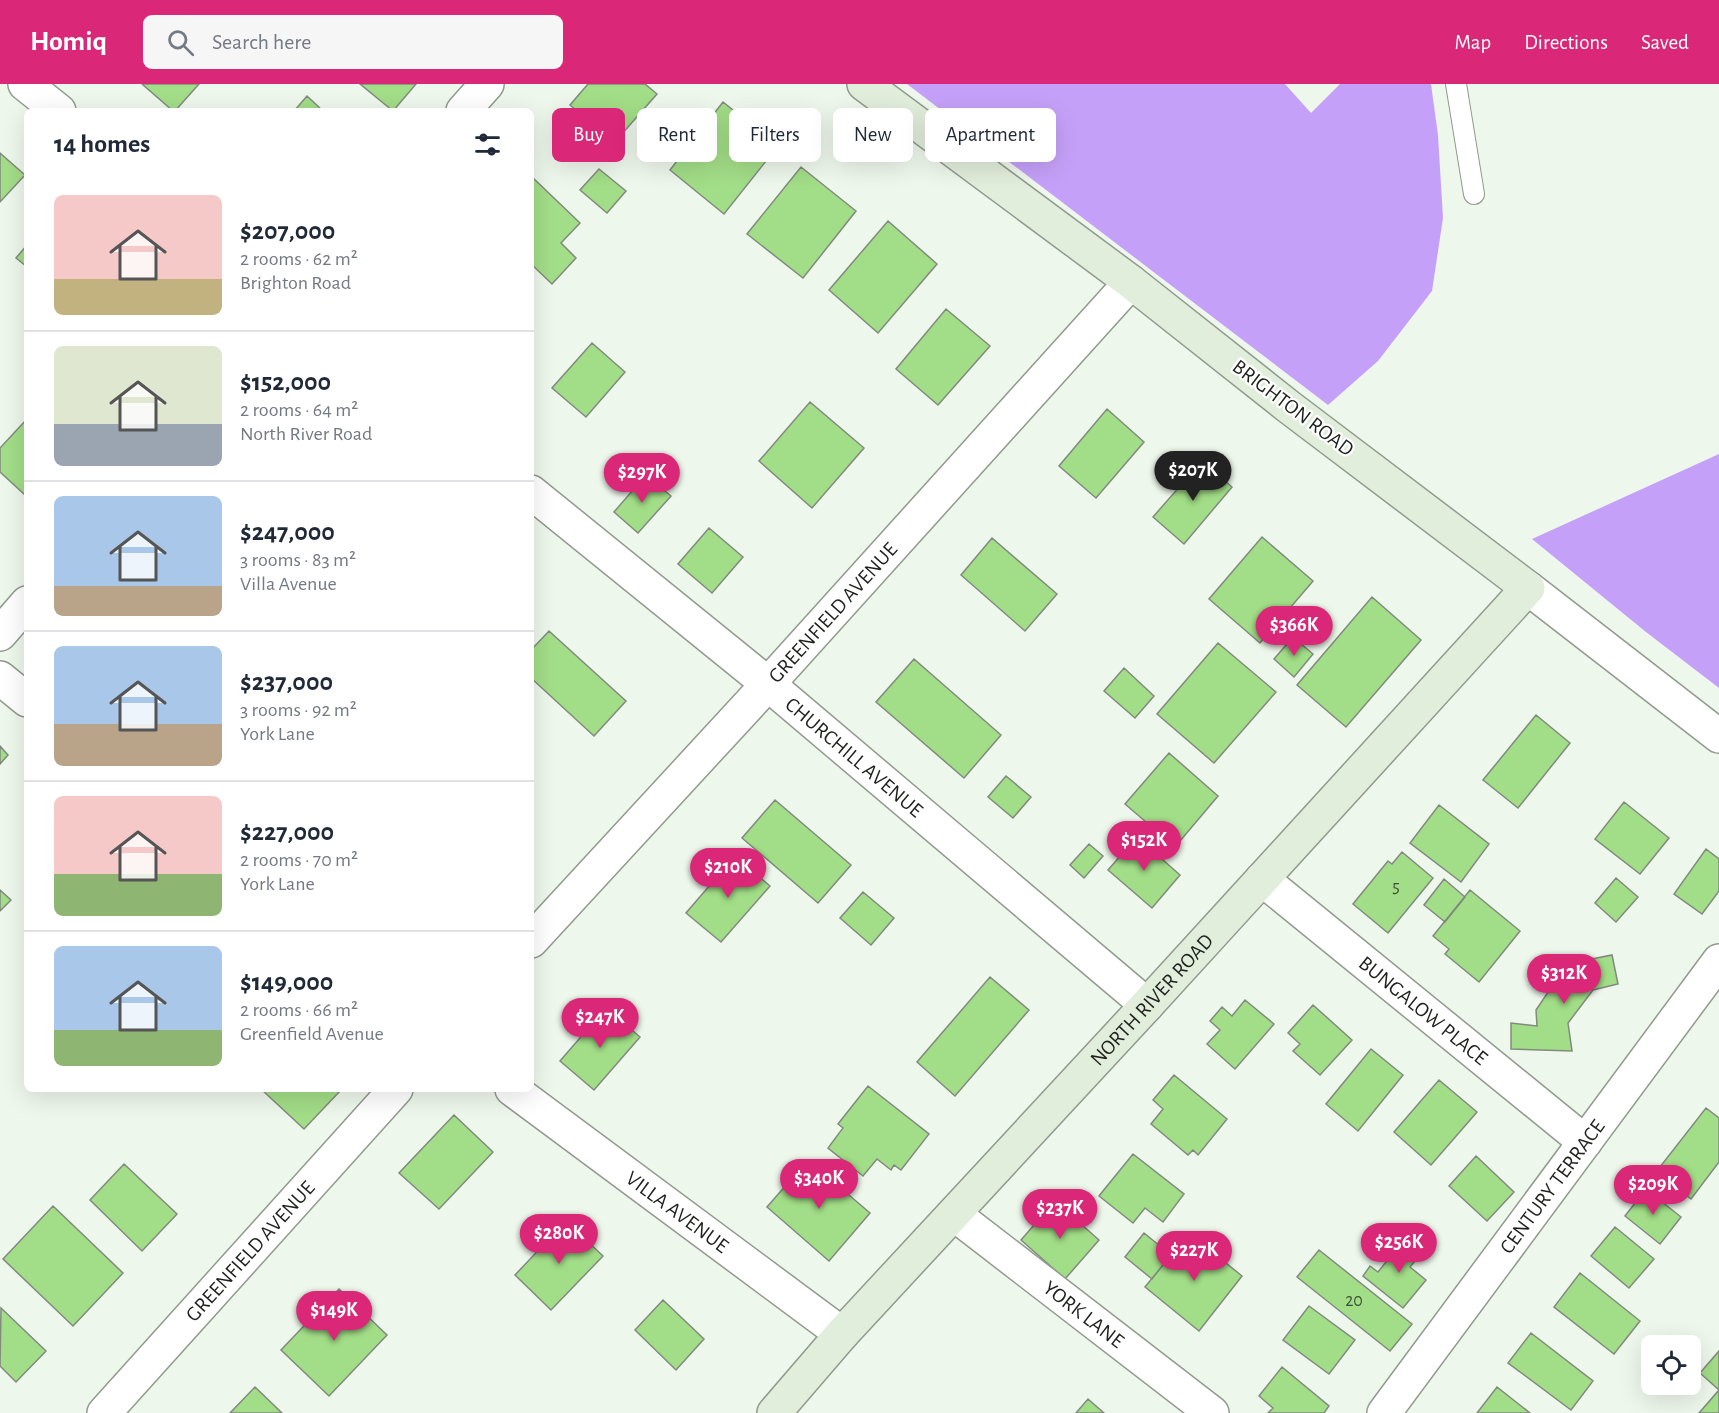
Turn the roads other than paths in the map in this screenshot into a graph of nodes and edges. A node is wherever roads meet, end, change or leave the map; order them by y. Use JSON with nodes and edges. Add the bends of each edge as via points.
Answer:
{"nodes":[{"id":1,"x":25,"y":84,"type":"edge"},
{"id":2,"x":487,"y":84,"type":"edge"},
{"id":3,"x":864,"y":84,"type":"edge"},
{"id":4,"x":1456,"y":84,"type":"edge"},
{"id":5,"x":55,"y":108,"type":"edge"},
{"id":6,"x":466,"y":108,"type":"edge"},
{"id":7,"x":1474,"y":194,"type":"dead end"},
{"id":8,"x":1131,"y":282,"type":"junction"},
{"id":9,"x":534,"y":494,"type":"edge"},
{"id":10,"x":1528,"y":588,"type":"junction"},
{"id":11,"x":24,"y":606,"type":"edge"},
{"id":12,"x":0,"y":634,"type":"edge"},
{"id":13,"x":0,"y":678,"type":"edge"},
{"id":14,"x":768,"y":684,"type":"junction"},
{"id":15,"x":24,"y":698,"type":"edge"},
{"id":16,"x":1719,"y":736,"type":"edge"},
{"id":17,"x":1262,"y":879,"type":"junction"},
{"id":18,"x":534,"y":938,"type":"edge"},
{"id":19,"x":1719,"y":961,"type":"edge"},
{"id":20,"x":1147,"y":1005,"type":"junction"},
{"id":21,"x":393,"y":1092,"type":"edge"},
{"id":22,"x":516,"y":1092,"type":"edge"},
{"id":23,"x":1585,"y":1142,"type":"junction"},
{"id":24,"x":954,"y":1214,"type":"junction"},
{"id":25,"x":842,"y":1334,"type":"junction"},
{"id":26,"x":104,"y":1413,"type":"edge"},
{"id":27,"x":774,"y":1413,"type":"edge"},
{"id":28,"x":1212,"y":1413,"type":"edge"},
{"id":29,"x":1384,"y":1413,"type":"edge"}],
"edges":[{"from":1,"to":5,"type":"street"},
{"from":2,"to":6,"type":"street"},
{"from":3,"to":8,"type":"main road","name":"BRIGHTON ROAD"},
{"from":4,"to":7,"type":"lane"},
{"from":8,"to":10,"type":"main road","name":"BRIGHTON ROAD"},
{"from":8,"to":14,"type":"street","name":"GREENFIELD AVENUE"},
{"from":9,"to":14,"type":"street","name":"CHURCHILL AVENUE"},
{"from":10,"to":16,"type":"street","name":"BRIGHTON ROAD"},
{"from":10,"to":17,"type":"main road","name":"NORTH RIVER ROAD"},
{"from":11,"to":12,"type":"street"},
{"from":13,"to":15,"type":"street"},
{"from":14,"to":18,"type":"street","name":"GREENFIELD AVENUE"},
{"from":14,"to":20,"type":"street","name":"CHURCHILL AVENUE"},
{"from":17,"to":20,"type":"main road","name":"NORTH RIVER ROAD"},
{"from":17,"to":23,"type":"street","name":"BUNGALOW PLACE"},
{"from":19,"to":23,"type":"street","name":"CENTURY TERRACE"},
{"from":20,"to":24,"type":"main road","name":"NORTH RIVER ROAD"},
{"from":21,"to":26,"type":"street","name":"GREENFIELD AVENUE"},
{"from":22,"to":25,"type":"street","name":"VILLA AVENUE"},
{"from":23,"to":29,"type":"street","name":"CENTURY TERRACE"},
{"from":24,"to":25,"type":"main road","name":"NORTH RIVER ROAD"},
{"from":24,"to":28,"type":"street","name":"YORK LANE"},
{"from":25,"to":27,"type":"main road","name":"NORTH RIVER ROAD"}]}
